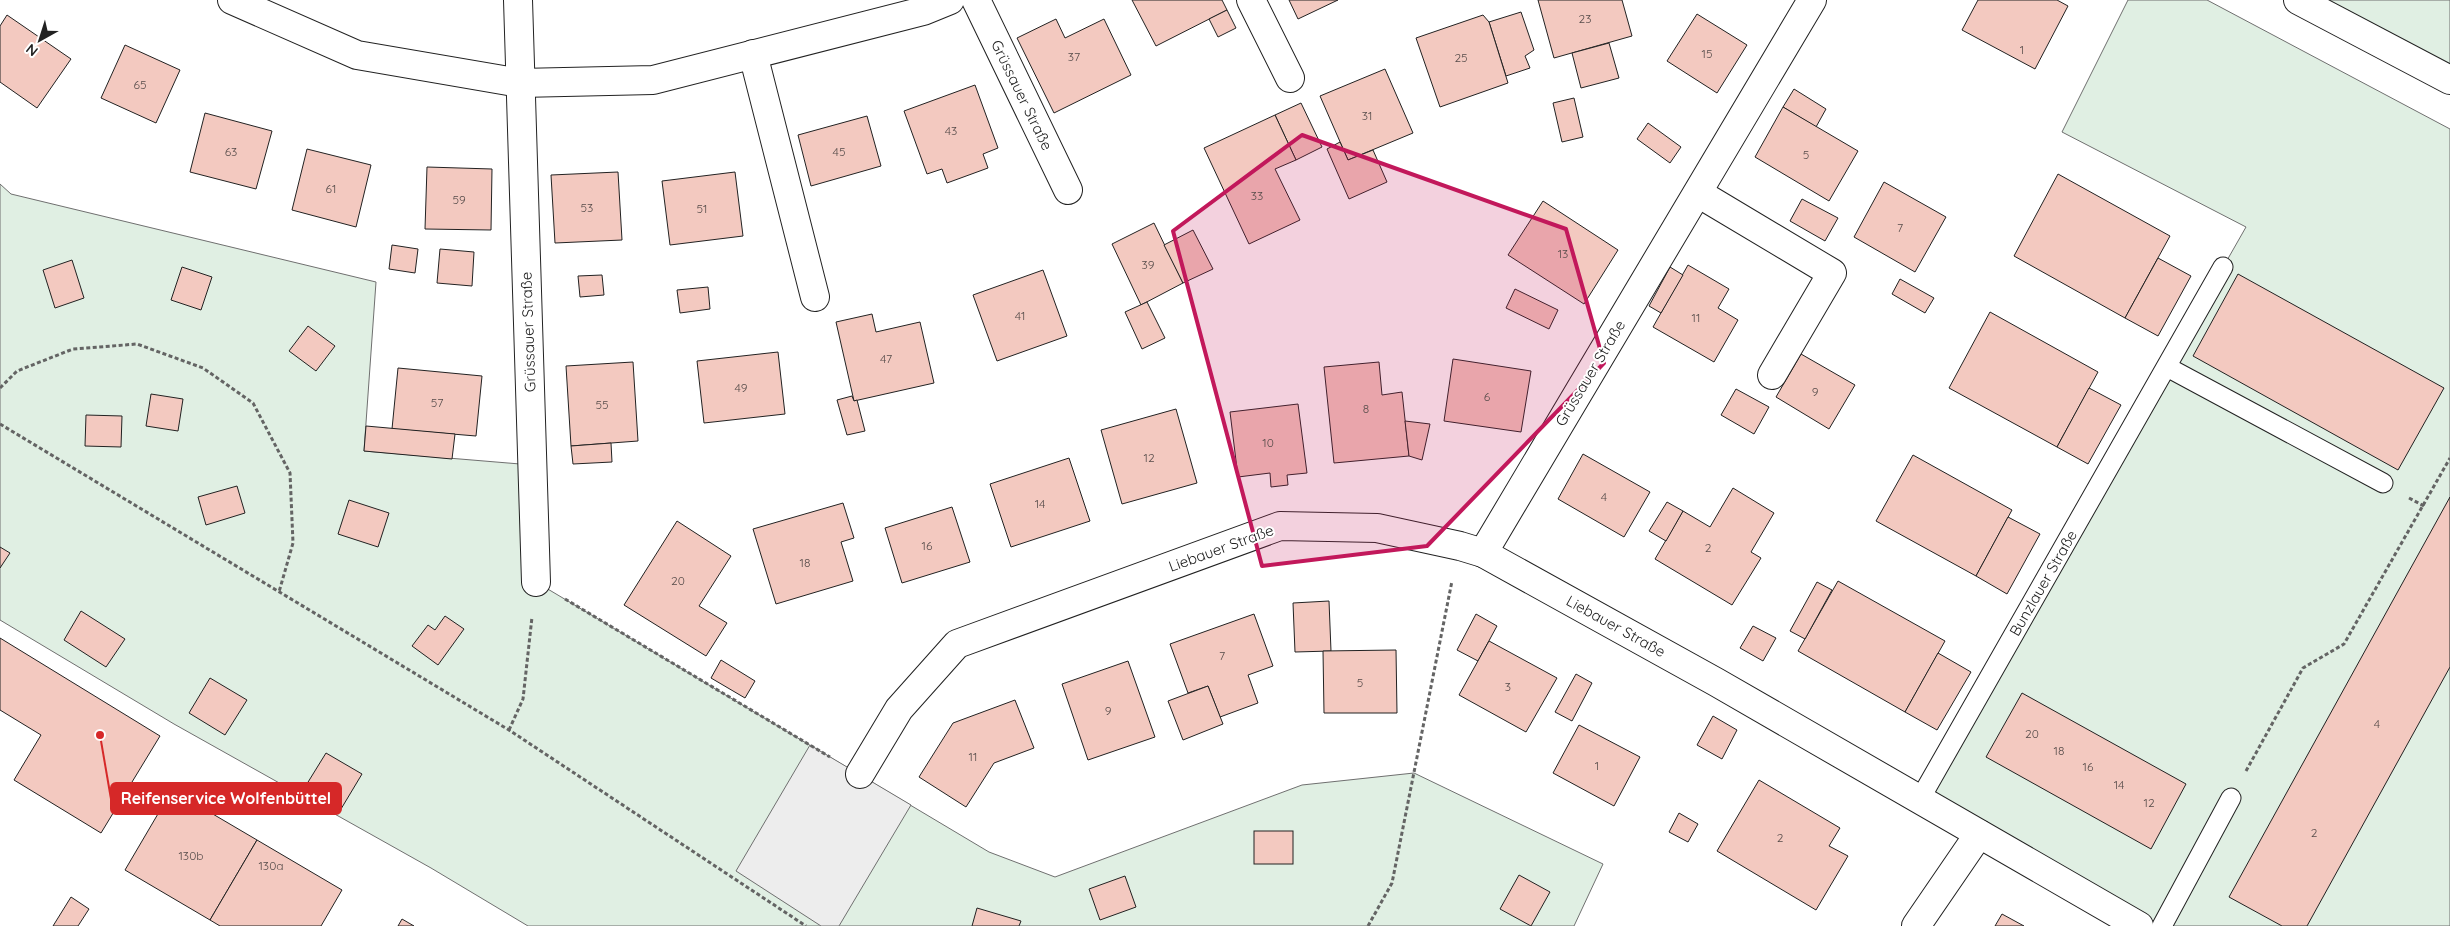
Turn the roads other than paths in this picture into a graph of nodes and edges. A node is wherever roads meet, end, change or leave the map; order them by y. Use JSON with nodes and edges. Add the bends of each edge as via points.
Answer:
{"nodes":[{"id":1,"x":232,"y":0,"type":"edge"},
{"id":2,"x":518,"y":0,"type":"edge"},
{"id":3,"x":950,"y":0,"type":"edge"},
{"id":4,"x":976,"y":0,"type":"edge"},
{"id":5,"x":1251,"y":0,"type":"edge"},
{"id":6,"x":1812,"y":0,"type":"edge"},
{"id":7,"x":2298,"y":0,"type":"edge"},
{"id":8,"x":753,"y":54,"type":"junction"},
{"id":9,"x":1290,"y":78,"type":"dead end"},
{"id":10,"x":2450,"y":80,"type":"edge"},
{"id":11,"x":520,"y":83,"type":"junction"},
{"id":12,"x":1068,"y":190,"type":"dead end"},
{"id":13,"x":1698,"y":193,"type":"junction"},
{"id":14,"x":2223,"y":267,"type":"dead end"},
{"id":15,"x":815,"y":297,"type":"dead end"},
{"id":16,"x":2167,"y":367,"type":"junction"},
{"id":17,"x":1772,"y":375,"type":"dead end"},
{"id":18,"x":2383,"y":483,"type":"dead end"},
{"id":19,"x":1471,"y":550,"type":"junction"},
{"id":20,"x":536,"y":582,"type":"road end"},
{"id":21,"x":860,"y":774,"type":"road end"},
{"id":22,"x":2231,"y":798,"type":"road end"},
{"id":23,"x":1920,"y":799,"type":"junction"},
{"id":24,"x":1979,"y":834,"type":"junction"},
{"id":25,"x":1916,"y":926,"type":"edge"},
{"id":26,"x":2139,"y":926,"type":"edge"},
{"id":27,"x":2162,"y":926,"type":"edge"}],
"edges":[{"from":1,"to":11,"type":"street","via":[[357,55]]},
{"from":2,"to":11,"type":"street","name":"Grüssauer Straße"},
{"from":3,"to":8,"type":"street","via":[[922,11]]},
{"from":4,"to":12,"type":"street","name":"Grüssauer Straße"},
{"from":5,"to":9,"type":"street"},
{"from":6,"to":13,"type":"street","name":"Grüssauer Straße"},
{"from":7,"to":10,"type":"street"},
{"from":8,"to":11,"type":"street","via":[[653,80]]},
{"from":8,"to":15,"type":"street"},
{"from":11,"to":20,"type":"street","name":"Grüssauer Straße"},
{"from":13,"to":17,"type":"street","via":[[1832,273]]},
{"from":13,"to":19,"type":"street","name":"Grüssauer Straße"},
{"from":14,"to":16,"type":"lane","name":"Bunzlauer Straße"},
{"from":16,"to":18,"type":"lane"},
{"from":16,"to":23,"type":"lane","name":"Bunzlauer Straße"},
{"from":19,"to":21,"type":"street","name":"Liebauer Straße","via":[[1377,528],[1280,526],[956,644],[900,709]]},
{"from":19,"to":23,"type":"street","name":"Liebauer Straße","via":[[1716,682]]},
{"from":22,"to":27,"type":"lane"},
{"from":23,"to":24,"type":"street"},
{"from":24,"to":25,"type":"street"},
{"from":24,"to":26,"type":"street"}]}
